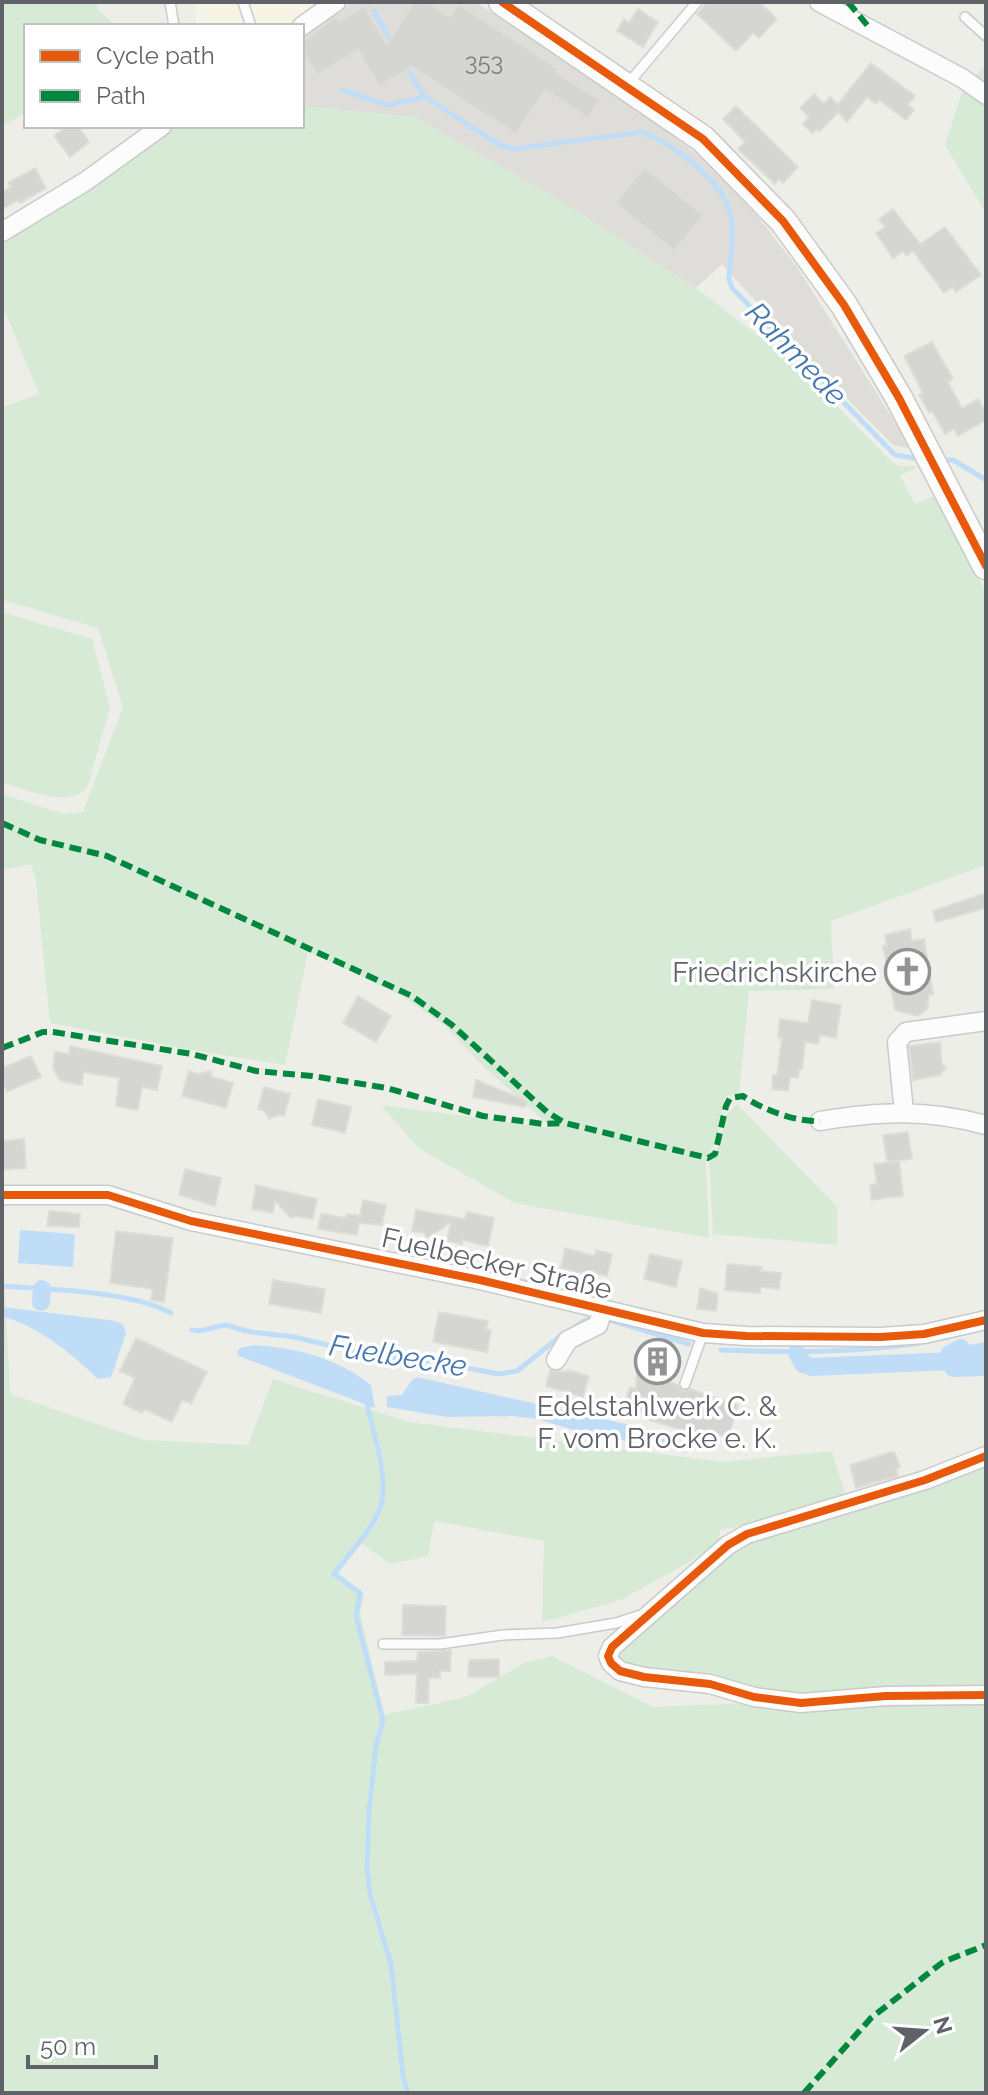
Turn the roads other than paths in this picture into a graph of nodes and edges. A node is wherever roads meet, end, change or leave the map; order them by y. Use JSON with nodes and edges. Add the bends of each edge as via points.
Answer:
{"nodes":[{"id":1,"x":170,"y":2,"type":"edge"},
{"id":2,"x":243,"y":2,"type":"edge"},
{"id":3,"x":336,"y":2,"type":"edge"},
{"id":4,"x":502,"y":2,"type":"edge"},
{"id":5,"x":697,"y":2,"type":"edge"},
{"id":6,"x":819,"y":2,"type":"edge"},
{"id":7,"x":965,"y":17,"type":"dead end"},
{"id":8,"x":174,"y":24,"type":"edge"},
{"id":9,"x":250,"y":24,"type":"edge"},
{"id":10,"x":304,"y":25,"type":"edge"},
{"id":11,"x":986,"y":36,"type":"edge"},
{"id":12,"x":627,"y":86,"type":"junction"},
{"id":13,"x":986,"y":95,"type":"edge"},
{"id":14,"x":159,"y":128,"type":"edge"},
{"id":15,"x":2,"y":232,"type":"edge"},
{"id":16,"x":986,"y":566,"type":"edge"},
{"id":17,"x":986,"y":1021,"type":"edge"},
{"id":18,"x":904,"y":1112,"type":"junction"},
{"id":19,"x":820,"y":1121,"type":"dead end"},
{"id":20,"x":986,"y":1125,"type":"edge"},
{"id":21,"x":2,"y":1195,"type":"edge"},
{"id":22,"x":603,"y":1309,"type":"junction"},
{"id":23,"x":986,"y":1320,"type":"edge"},
{"id":24,"x":703,"y":1333,"type":"junction"},
{"id":25,"x":556,"y":1360,"type":"dead end"},
{"id":26,"x":685,"y":1384,"type":"dead end"},
{"id":27,"x":986,"y":1456,"type":"edge"},
{"id":28,"x":650,"y":1613,"type":"junction"},
{"id":29,"x":383,"y":1644,"type":"dead end"},
{"id":30,"x":986,"y":1695,"type":"edge"}],
"edges":[{"from":1,"to":8,"type":"lane"},
{"from":2,"to":9,"type":"lane"},
{"from":3,"to":10,"type":"street"},
{"from":4,"to":12,"type":"main road"},
{"from":5,"to":12,"type":"lane"},
{"from":6,"to":13,"type":"street"},
{"from":7,"to":11,"type":"lane"},
{"from":12,"to":16,"type":"main road","via":[[703,139],[783,221],[844,305]]},
{"from":14,"to":15,"type":"street"},
{"from":17,"to":18,"type":"street","via":[[906,1032],[897,1042]]},
{"from":18,"to":19,"type":"street"},
{"from":18,"to":20,"type":"street"},
{"from":21,"to":22,"type":"street","name":"Fuelbecker Straße","via":[[108,1195],[191,1221]]},
{"from":22,"to":24,"type":"street","name":"Fuelbecker Straße"},
{"from":22,"to":25,"type":"street","name":"Fuelbecker Straße","via":[[598,1325],[568,1340]]},
{"from":23,"to":24,"type":"street","name":"Fuelbecker Straße","via":[[881,1337]]},
{"from":24,"to":26,"type":"lane"},
{"from":27,"to":28,"type":"street","via":[[747,1534]]},
{"from":28,"to":29,"type":"lane","via":[[557,1633]]},
{"from":28,"to":30,"type":"street","via":[[612,1647],[608,1656],[620,1671],[801,1703]]}]}
